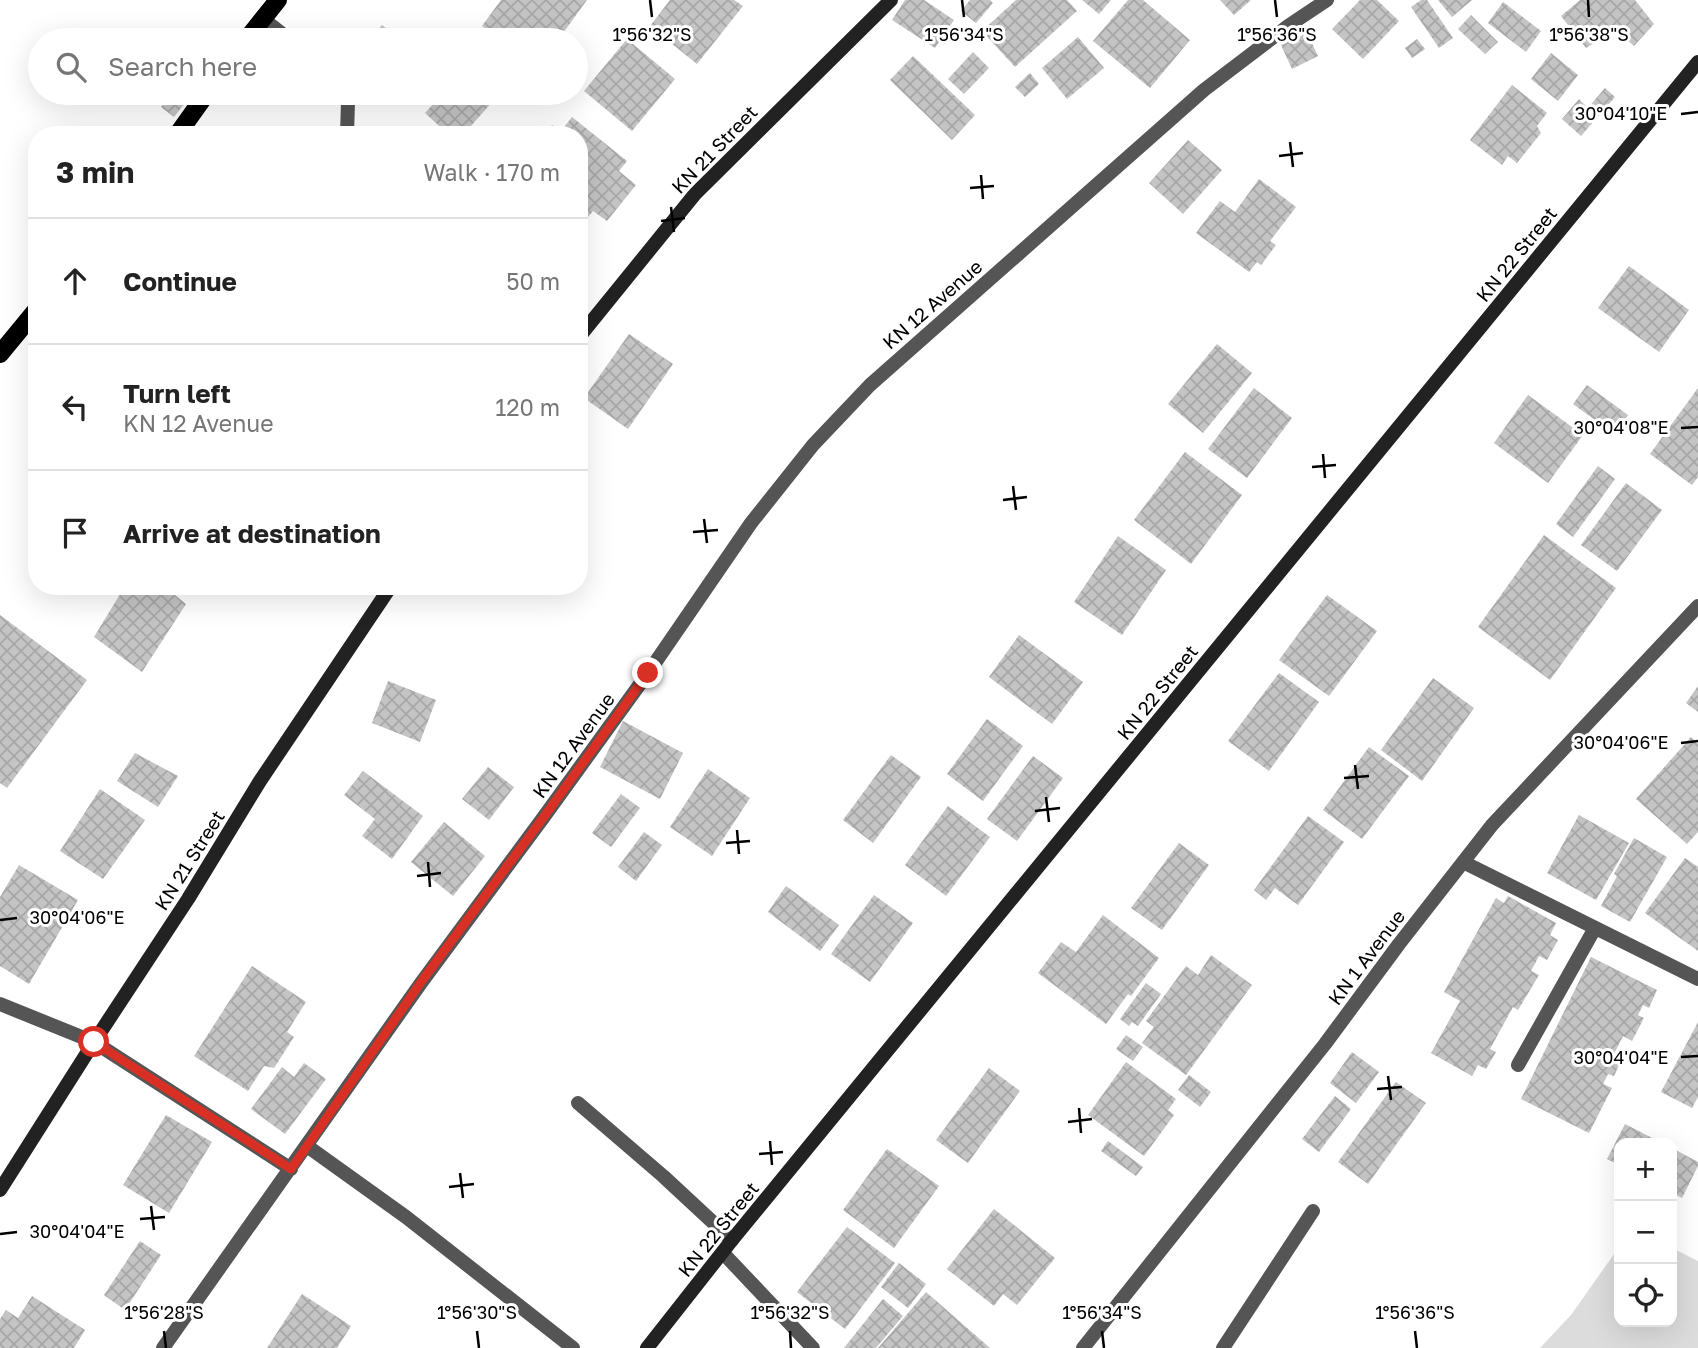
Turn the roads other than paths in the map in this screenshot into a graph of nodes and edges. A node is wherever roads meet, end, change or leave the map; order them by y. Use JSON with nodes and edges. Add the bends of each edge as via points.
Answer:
{"nodes":[{"id":1,"x":278,"y":0,"type":"edge"},
{"id":2,"x":891,"y":0,"type":"edge"},
{"id":3,"x":1327,"y":0,"type":"edge"},
{"id":4,"x":262,"y":19,"type":"junction"},
{"id":5,"x":255,"y":28,"type":"edge"},
{"id":6,"x":274,"y":28,"type":"edge"},
{"id":7,"x":1698,"y":62,"type":"edge"},
{"id":8,"x":198,"y":105,"type":"edge"},
{"id":9,"x":348,"y":105,"type":"edge"},
{"id":10,"x":183,"y":126,"type":"edge"},
{"id":11,"x":347,"y":126,"type":"edge"},
{"id":12,"x":28,"y":320,"type":"edge"},
{"id":13,"x":588,"y":326,"type":"edge"},
{"id":14,"x":0,"y":354,"type":"edge"},
{"id":15,"x":385,"y":595,"type":"edge"},
{"id":16,"x":1698,"y":606,"type":"edge"},
{"id":17,"x":1463,"y":862,"type":"junction"},
{"id":18,"x":1595,"y":928,"type":"junction"},
{"id":19,"x":1698,"y":979,"type":"edge"},
{"id":20,"x":0,"y":1004,"type":"edge"},
{"id":21,"x":94,"y":1042,"type":"junction"},
{"id":22,"x":1518,"y":1065,"type":"dead end"},
{"id":23,"x":578,"y":1103,"type":"dead end"},
{"id":24,"x":307,"y":1146,"type":"junction"},
{"id":25,"x":291,"y":1169,"type":"junction"},
{"id":26,"x":0,"y":1190,"type":"edge"},
{"id":27,"x":1313,"y":1211,"type":"dead end"},
{"id":28,"x":732,"y":1240,"type":"junction"},
{"id":29,"x":723,"y":1253,"type":"junction"},
{"id":30,"x":163,"y":1348,"type":"edge"},
{"id":31,"x":573,"y":1348,"type":"edge"},
{"id":32,"x":647,"y":1348,"type":"edge"},
{"id":33,"x":813,"y":1348,"type":"edge"},
{"id":34,"x":1083,"y":1348,"type":"edge"},
{"id":35,"x":1223,"y":1348,"type":"edge"}],
"edges":[{"from":1,"to":4,"type":"main road"},
{"from":2,"to":13,"type":"street","name":"KN 21 Street","via":[[695,194]]},
{"from":3,"to":24,"type":"street","name":"KN 12 Avenue","via":[[1194,99],[870,385],[813,445],[751,523]]},
{"from":4,"to":5,"type":"main road"},
{"from":4,"to":6,"type":"street"},
{"from":7,"to":28,"type":"street","name":"KN 22 Street"},
{"from":8,"to":10,"type":"main road"},
{"from":9,"to":11,"type":"street"},
{"from":12,"to":14,"type":"main road"},
{"from":15,"to":21,"type":"street","name":"KN 21 Street"},
{"from":16,"to":17,"type":"street","name":"KN 1 Avenue","via":[[1492,825]]},
{"from":17,"to":18,"type":"street"},
{"from":17,"to":34,"type":"street","name":"KN 1 Avenue"},
{"from":18,"to":19,"type":"street"},
{"from":18,"to":22,"type":"street"},
{"from":20,"to":21,"type":"street"},
{"from":21,"to":25,"type":"street"},
{"from":21,"to":26,"type":"street","name":"KN 21 Street"},
{"from":23,"to":28,"type":"street"},
{"from":24,"to":25,"type":"street","name":"KN 12 Avenue"},
{"from":24,"to":31,"type":"street"},
{"from":25,"to":30,"type":"street","name":"KN 12 Avenue"},
{"from":27,"to":35,"type":"street"},
{"from":28,"to":29,"type":"street","name":"KN 22 Street"},
{"from":29,"to":32,"type":"street","name":"KN 22 Street"},
{"from":29,"to":33,"type":"street"}]}
